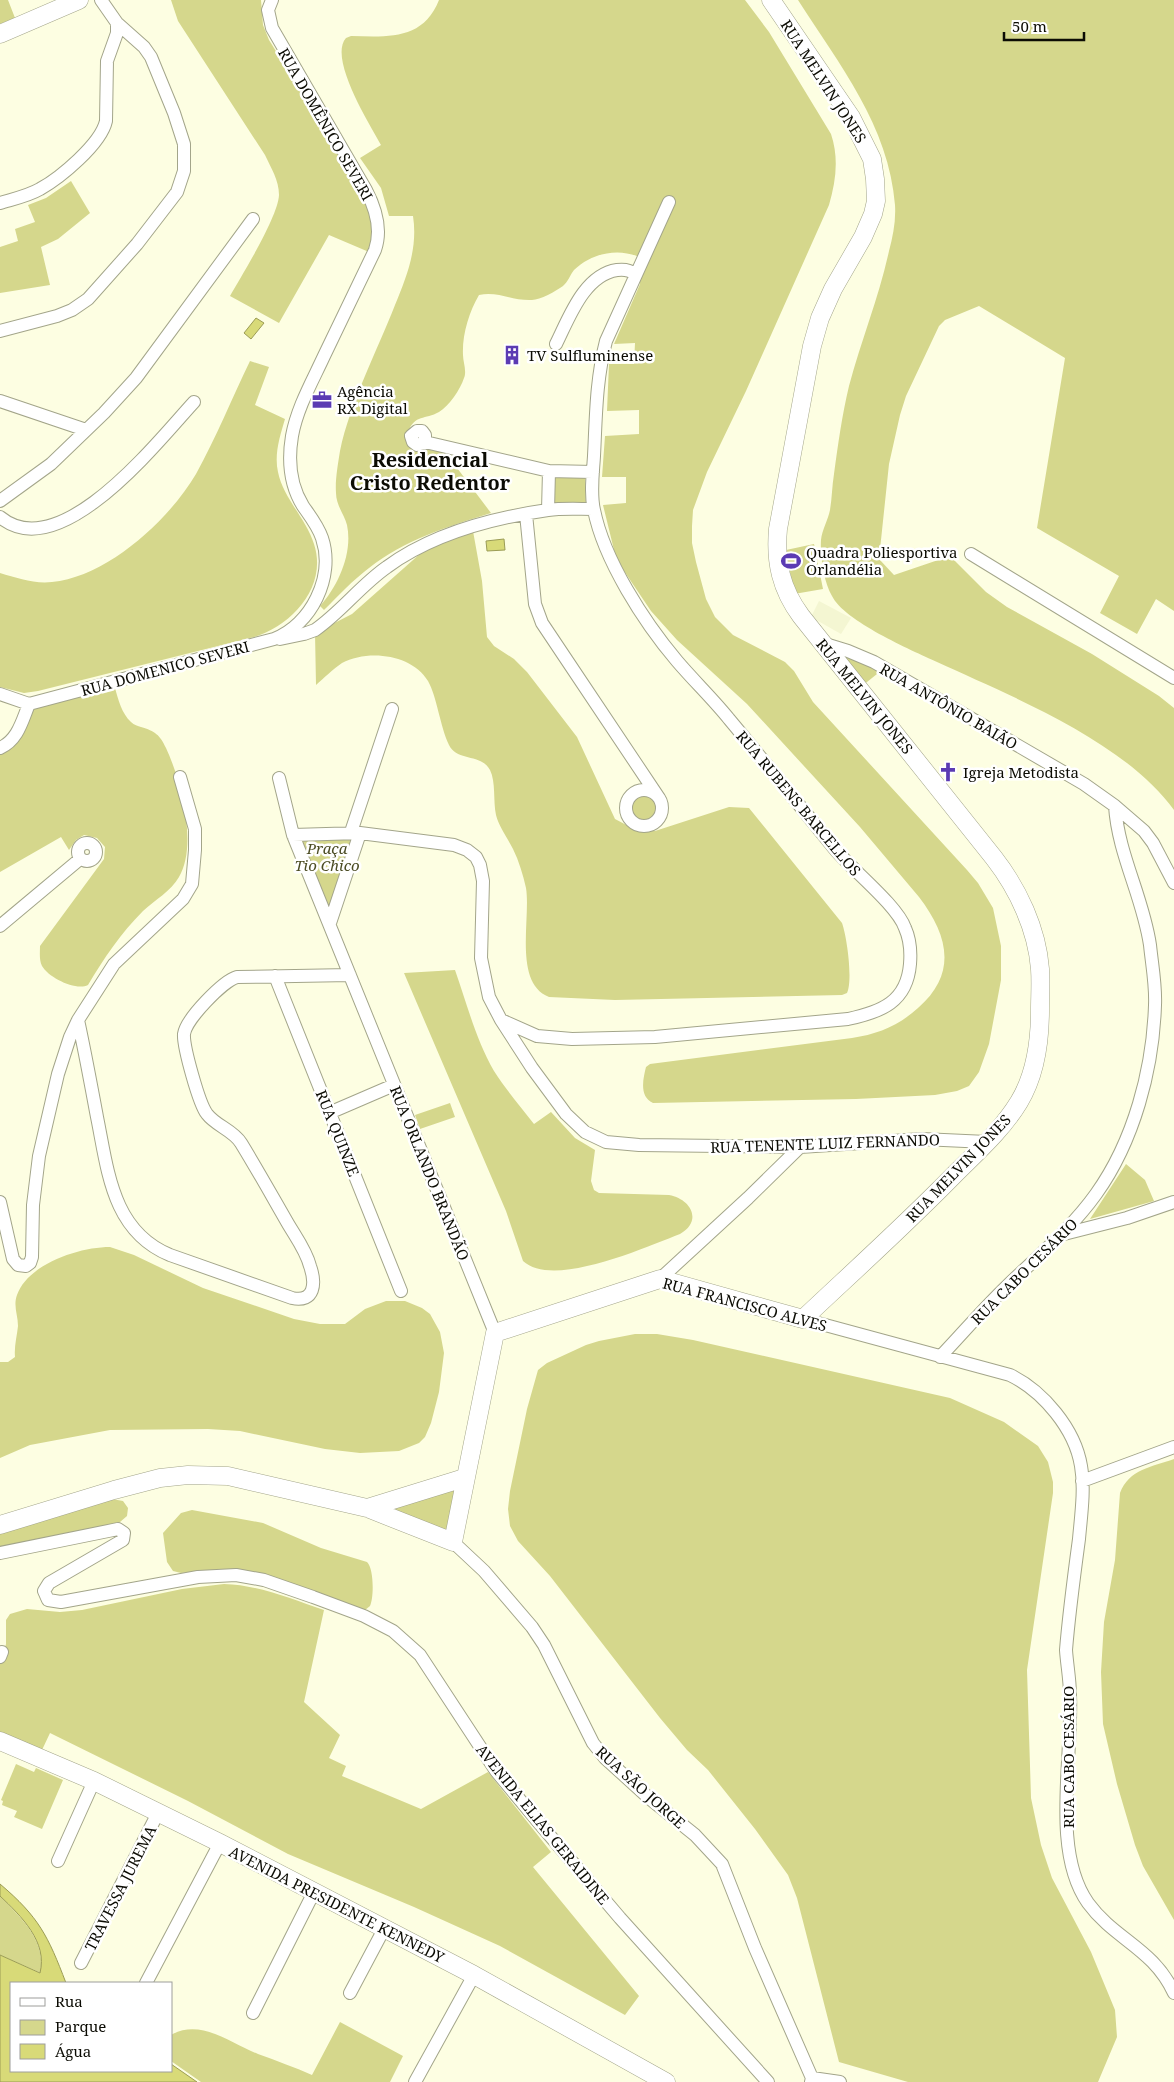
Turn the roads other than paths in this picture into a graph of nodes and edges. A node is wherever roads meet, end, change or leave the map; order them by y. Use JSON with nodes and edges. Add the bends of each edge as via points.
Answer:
{"nodes":[{"id":1,"x":79,"y":0,"type":"edge"},
{"id":2,"x":101,"y":0,"type":"edge"},
{"id":3,"x":771,"y":0,"type":"edge"},
{"id":4,"x":269,"y":3,"type":"edge"},
{"id":5,"x":117,"y":22,"type":"junction"},
{"id":6,"x":0,"y":34,"type":"edge"},
{"id":7,"x":135,"y":39,"type":"junction"},
{"id":8,"x":112,"y":44,"type":"junction"},
{"id":9,"x":669,"y":202,"type":"dead end"},
{"id":10,"x":0,"y":203,"type":"edge"},
{"id":11,"x":253,"y":219,"type":"dead end"},
{"id":12,"x":635,"y":274,"type":"junction"},
{"id":13,"x":0,"y":331,"type":"edge"},
{"id":14,"x":556,"y":344,"type":"dead end"},
{"id":15,"x":0,"y":401,"type":"edge"},
{"id":16,"x":194,"y":402,"type":"dead end"},
{"id":17,"x":86,"y":430,"type":"junction"},
{"id":18,"x":425,"y":442,"type":"dead end"},
{"id":19,"x":549,"y":471,"type":"junction"},
{"id":20,"x":593,"y":472,"type":"junction"},
{"id":21,"x":0,"y":501,"type":"edge"},
{"id":22,"x":593,"y":509,"type":"junction"},
{"id":23,"x":548,"y":510,"type":"junction"},
{"id":24,"x":526,"y":514,"type":"junction"},
{"id":25,"x":0,"y":517,"type":"edge"},
{"id":26,"x":971,"y":554,"type":"dead end"},
{"id":27,"x":307,"y":614,"type":"junction"},
{"id":28,"x":323,"y":622,"type":"junction"},
{"id":29,"x":297,"y":625,"type":"joint"},
{"id":30,"x":822,"y":643,"type":"junction"},
{"id":31,"x":259,"y":644,"type":"junction"},
{"id":32,"x":1174,"y":678,"type":"edge"},
{"id":33,"x":0,"y":694,"type":"edge"},
{"id":34,"x":29,"y":704,"type":"junction"},
{"id":35,"x":392,"y":710,"type":"dead end"},
{"id":36,"x":0,"y":748,"type":"edge"},
{"id":37,"x":180,"y":777,"type":"dead end"},
{"id":38,"x":280,"y":778,"type":"dead end"},
{"id":39,"x":659,"y":798,"type":"dead end"},
{"id":40,"x":1115,"y":806,"type":"junction"},
{"id":41,"x":355,"y":833,"type":"junction"},
{"id":42,"x":292,"y":835,"type":"junction"},
{"id":43,"x":80,"y":858,"type":"dead end"},
{"id":44,"x":1174,"y":883,"type":"edge"},
{"id":45,"x":330,"y":923,"type":"junction"},
{"id":46,"x":0,"y":926,"type":"edge"},
{"id":47,"x":350,"y":975,"type":"junction"},
{"id":48,"x":276,"y":976,"type":"junction"},
{"id":49,"x":78,"y":1020,"type":"junction"},
{"id":50,"x":500,"y":1020,"type":"junction"},
{"id":51,"x":394,"y":1085,"type":"junction"},
{"id":52,"x":329,"y":1112,"type":"junction"},
{"id":53,"x":987,"y":1142,"type":"junction"},
{"id":54,"x":800,"y":1146,"type":"junction"},
{"id":55,"x":0,"y":1202,"type":"edge"},
{"id":56,"x":1174,"y":1202,"type":"edge"},
{"id":57,"x":1064,"y":1234,"type":"junction"},
{"id":58,"x":660,"y":1279,"type":"junction"},
{"id":59,"x":401,"y":1291,"type":"dead end"},
{"id":60,"x":803,"y":1319,"type":"junction"},
{"id":61,"x":495,"y":1333,"type":"junction"},
{"id":62,"x":940,"y":1357,"type":"junction"},
{"id":63,"x":1174,"y":1447,"type":"edge"},
{"id":64,"x":464,"y":1478,"type":"junction"},
{"id":65,"x":1082,"y":1482,"type":"junction"},
{"id":66,"x":367,"y":1508,"type":"junction"},
{"id":67,"x":0,"y":1525,"type":"edge"},
{"id":68,"x":453,"y":1542,"type":"junction"},
{"id":69,"x":0,"y":1553,"type":"edge"},
{"id":70,"x":0,"y":1741,"type":"edge"},
{"id":71,"x":94,"y":1781,"type":"junction"},
{"id":72,"x":158,"y":1813,"type":"junction"},
{"id":73,"x":220,"y":1843,"type":"junction"},
{"id":74,"x":58,"y":1861,"type":"dead end"},
{"id":75,"x":314,"y":1892,"type":"junction"},
{"id":76,"x":384,"y":1929,"type":"junction"},
{"id":77,"x":81,"y":1963,"type":"dead end"},
{"id":78,"x":474,"y":1975,"type":"junction"},
{"id":79,"x":147,"y":1982,"type":"edge"},
{"id":80,"x":1174,"y":1992,"type":"edge"},
{"id":81,"x":350,"y":1993,"type":"dead end"},
{"id":82,"x":253,"y":2013,"type":"dead end"},
{"id":83,"x":811,"y":2080,"type":"edge"},
{"id":84,"x":415,"y":2082,"type":"edge"},
{"id":85,"x":666,"y":2082,"type":"edge"},
{"id":86,"x":768,"y":2082,"type":"edge"},
{"id":87,"x":840,"y":2082,"type":"edge"}],
"edges":[{"from":1,"to":6,"type":"street"},
{"from":2,"to":5,"type":"street"},
{"from":3,"to":30,"type":"street","name":"RUA MELVIN JONES","via":[[851,117],[872,159],[875,179],[875,208],[870,223],[833,289],[812,346],[778,529],[776,548],[783,585],[794,607]]},
{"from":4,"to":27,"type":"street","name":"RUA DOMÊNICO SEVERI","via":[[275,33],[366,190],[378,231],[375,250],[312,382],[292,435],[293,482],[324,547],[321,585]]},
{"from":5,"to":7,"type":"street"},
{"from":5,"to":8,"type":"street","via":[[118,31]]},
{"from":7,"to":8,"type":"street","via":[[121,36]]},
{"from":7,"to":13,"type":"street","via":[[151,57],[181,133],[185,164],[177,192],[137,244],[88,299],[57,316]]},
{"from":8,"to":10,"type":"street","via":[[107,61],[106,121],[102,134],[52,182],[32,193]]},
{"from":9,"to":12,"type":"street","name":"RUA RUBENS BARCELLOS"},
{"from":11,"to":17,"type":"street","via":[[144,368]]},
{"from":12,"to":14,"type":"street","via":[[616,270],[592,283],[581,296]]},
{"from":12,"to":20,"type":"street","name":"RUA RUBENS BARCELLOS","via":[[606,341],[598,378]]},
{"from":15,"to":17,"type":"street"},
{"from":16,"to":25,"type":"street","via":[[124,476],[69,518],[48,527],[30,528],[13,525]]},
{"from":17,"to":21,"type":"street","via":[[51,464]]},
{"from":18,"to":19,"type":"street"},
{"from":19,"to":20,"type":"street"},
{"from":19,"to":23,"type":"street"},
{"from":20,"to":22,"type":"street","name":"RUA RUBENS BARCELLOS"},
{"from":22,"to":23,"type":"street"},
{"from":22,"to":50,"type":"street","name":"RUA RUBENS BARCELLOS","via":[[617,571],[665,645],[843,859],[902,920],[909,944],[909,972],[896,999],[879,1010],[848,1020],[655,1037],[572,1038],[537,1036]]},
{"from":23,"to":24,"type":"street"},
{"from":24,"to":28,"type":"street","via":[[457,532],[403,556]]},
{"from":24,"to":39,"type":"street","via":[[534,596],[542,623]]},
{"from":26,"to":32,"type":"street"},
{"from":27,"to":28,"type":"street","via":[[305,621],[308,624]]},
{"from":27,"to":29,"type":"street","name":"RUA DOMÊNICO SEVERI"},
{"from":28,"to":31,"type":"street","via":[[304,634]]},
{"from":29,"to":31,"type":"street","name":"RUA DOMENICO SEVERI","via":[[281,636]]},
{"from":30,"to":40,"type":"street","name":"RUA ANTÔNIO BAIÃO","via":[[874,662]]},
{"from":30,"to":53,"type":"street","name":"RUA MELVIN JONES","via":[[1008,876],[1028,919],[1040,967],[1040,1028],[1036,1054],[1019,1102]]},
{"from":31,"to":34,"type":"street","name":"RUA DOMENICO SEVERI"},
{"from":33,"to":34,"type":"street"},
{"from":34,"to":36,"type":"street","via":[[15,736]]},
{"from":35,"to":41,"type":"street"},
{"from":37,"to":49,"type":"street","via":[[196,839],[190,888],[183,899],[114,964]]},
{"from":38,"to":42,"type":"street","name":"RUA ORLANDO BRANDÃO"},
{"from":40,"to":44,"type":"street","name":"RUA ANTÔNIO BAIÃO","via":[[1144,831]]},
{"from":40,"to":57,"type":"street","name":"RUA CABO CESÁRIO","via":[[1116,826],[1137,888],[1149,942],[1154,1029],[1140,1099],[1117,1160]]},
{"from":41,"to":42,"type":"street"},
{"from":41,"to":45,"type":"street"},
{"from":41,"to":50,"type":"street","name":"RUA TENENTE LUIZ FERNANDO","via":[[454,846],[476,857],[483,881],[483,975]]},
{"from":42,"to":45,"type":"street","name":"RUA ORLANDO BRANDÃO"},
{"from":43,"to":46,"type":"street"},
{"from":45,"to":47,"type":"street","name":"RUA ORLANDO BRANDÃO"},
{"from":47,"to":48,"type":"street"},
{"from":47,"to":51,"type":"street","name":"RUA ORLANDO BRANDÃO"},
{"from":48,"to":49,"type":"street","via":[[244,976],[228,981],[188,1022],[184,1040],[202,1106],[240,1141],[309,1262],[313,1282],[311,1293],[302,1299],[159,1251],[146,1243],[135,1230],[111,1187]]},
{"from":48,"to":52,"type":"street","name":"RUA QUINZE"},
{"from":49,"to":55,"type":"street","via":[[64,1053],[39,1156],[31,1260],[26,1266],[15,1262],[11,1255]]},
{"from":50,"to":54,"type":"street","name":"RUA TENENTE LUIZ FERNANDO","via":[[566,1114],[577,1127],[599,1139],[613,1144],[639,1146]]},
{"from":51,"to":52,"type":"street"},
{"from":51,"to":61,"type":"street","name":"RUA ORLANDO BRANDÃO"},
{"from":52,"to":59,"type":"street","name":"RUA QUINZE"},
{"from":53,"to":54,"type":"street","name":"RUA TENENTE LUIZ FERNANDO","via":[[922,1139]]},
{"from":53,"to":60,"type":"street","name":"RUA MELVIN JONES"},
{"from":54,"to":58,"type":"street"},
{"from":56,"to":57,"type":"street"},
{"from":57,"to":62,"type":"street","name":"RUA CABO CESÁRIO","via":[[1006,1287]]},
{"from":58,"to":60,"type":"street","name":"RUA FRANCISCO ALVES"},
{"from":58,"to":61,"type":"street","name":"RUA FRANCISCO ALVES"},
{"from":60,"to":62,"type":"street","name":"RUA FRANCISCO ALVES"},
{"from":61,"to":64,"type":"street"},
{"from":62,"to":65,"type":"street","name":"RUA FRANCISCO ALVES","via":[[1010,1375],[1046,1401],[1065,1427],[1077,1452]]},
{"from":63,"to":65,"type":"street"},
{"from":64,"to":66,"type":"street"},
{"from":64,"to":68,"type":"street"},
{"from":65,"to":80,"type":"street","name":"RUA CABO CESÁRIO","via":[[1082,1514],[1066,1650],[1070,1694],[1067,1828],[1073,1872],[1080,1890],[1096,1913],[1152,1960]]},
{"from":66,"to":67,"type":"street","via":[[228,1476],[188,1474],[114,1490]]},
{"from":66,"to":68,"type":"street"},
{"from":68,"to":83,"type":"street","name":"RUA SÃO JORGE","via":[[484,1571],[532,1627],[593,1743],[605,1758],[695,1836],[722,1864]]},
{"from":69,"to":86,"type":"street","name":"AVENIDA ELIAS GERAIDINE","via":[[120,1530],[124,1538],[117,1545],[49,1583],[44,1593],[50,1600],[61,1602],[198,1577],[236,1575],[264,1580],[313,1597],[393,1631],[420,1655],[496,1771],[620,1918]]},
{"from":70,"to":71,"type":"street","name":"AVENIDA PRESIDENTE KENNEDY"},
{"from":71,"to":72,"type":"street","name":"AVENIDA PRESIDENTE KENNEDY"},
{"from":71,"to":74,"type":"street"},
{"from":72,"to":73,"type":"street","name":"AVENIDA PRESIDENTE KENNEDY"},
{"from":72,"to":77,"type":"street","name":"TRAVESSA JUREMA"},
{"from":73,"to":75,"type":"street","name":"AVENIDA PRESIDENTE KENNEDY"},
{"from":73,"to":79,"type":"street"},
{"from":75,"to":76,"type":"street","name":"AVENIDA PRESIDENTE KENNEDY"},
{"from":75,"to":82,"type":"street"},
{"from":76,"to":78,"type":"street","name":"AVENIDA PRESIDENTE KENNEDY"},
{"from":76,"to":81,"type":"street"},
{"from":78,"to":84,"type":"street"},
{"from":78,"to":85,"type":"street","name":"AVENIDA PRESIDENTE KENNEDY"},
{"from":83,"to":87,"type":"street"}]}
